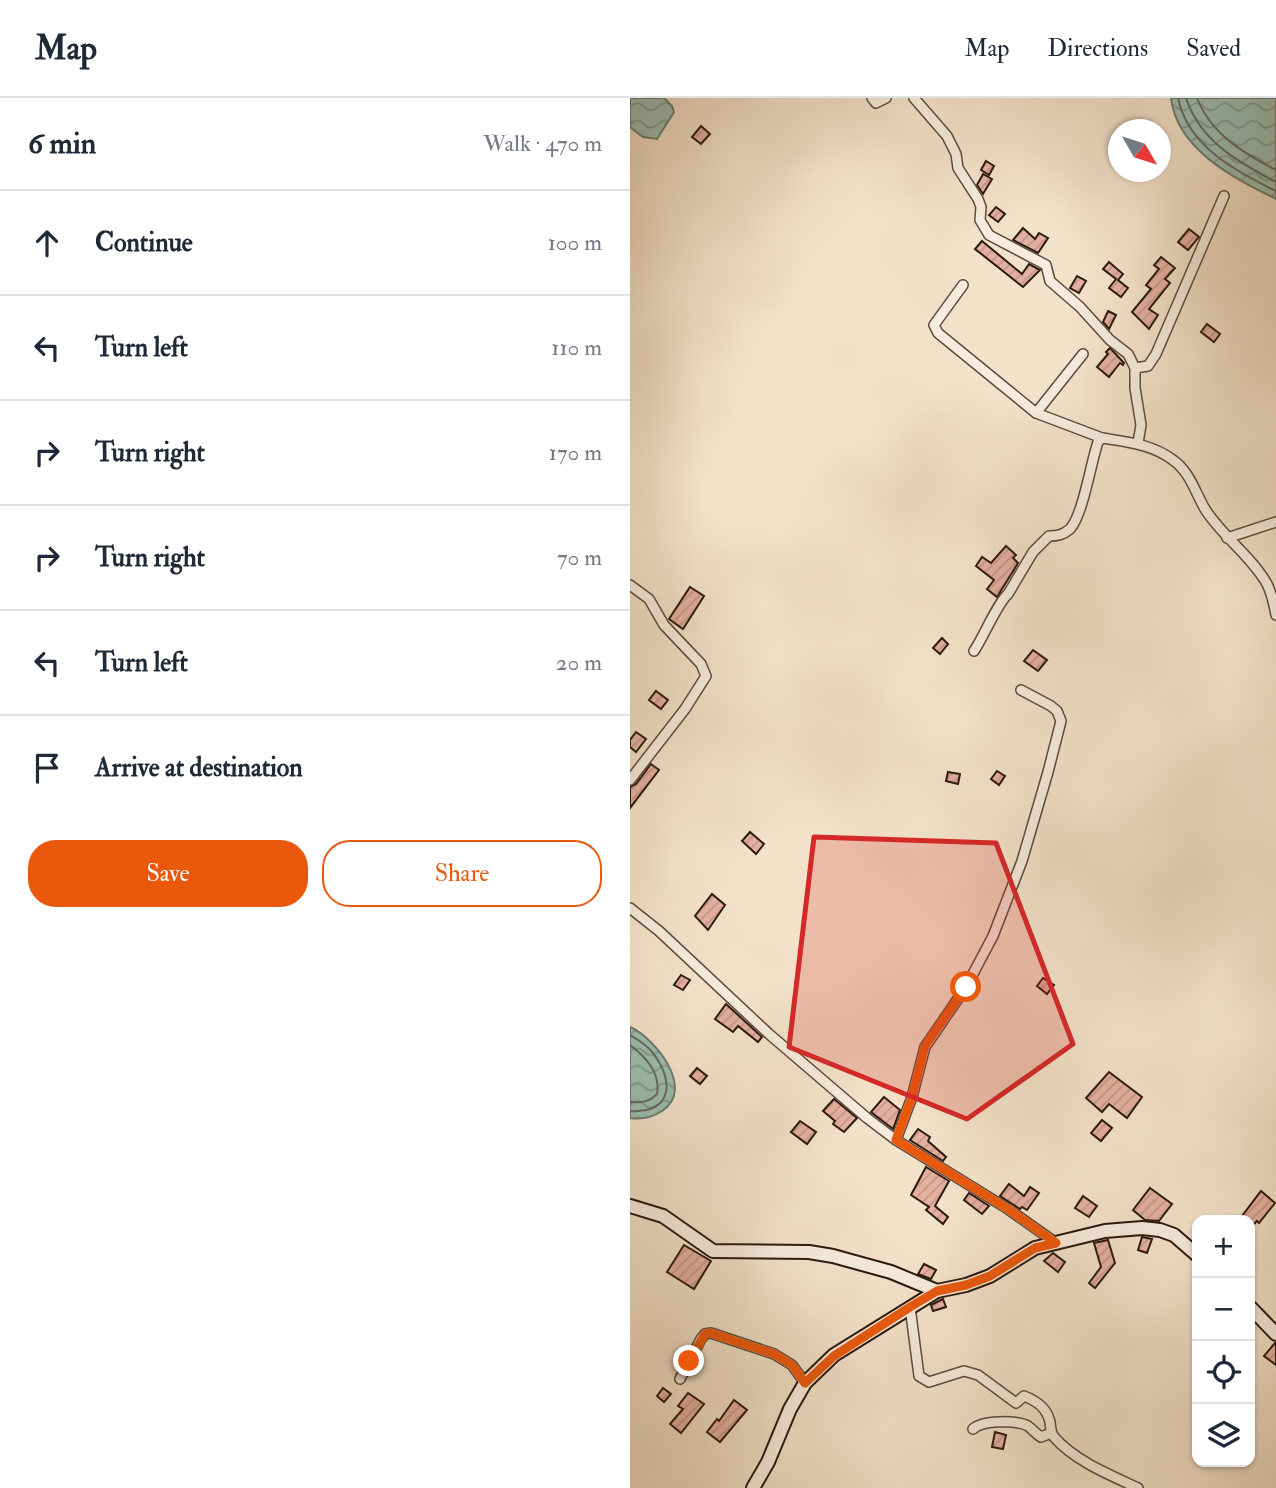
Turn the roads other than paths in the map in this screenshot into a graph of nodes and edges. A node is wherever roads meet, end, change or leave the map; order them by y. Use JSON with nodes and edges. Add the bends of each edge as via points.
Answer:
{"nodes":[{"id":1,"x":872,"y":98,"type":"edge"},
{"id":2,"x":886,"y":98,"type":"edge"},
{"id":3,"x":914,"y":98,"type":"edge"},
{"id":4,"x":1224,"y":195,"type":"dead end"},
{"id":5,"x":963,"y":285,"type":"dead end"},
{"id":6,"x":1083,"y":354,"type":"dead end"},
{"id":7,"x":1135,"y":368,"type":"junction"},
{"id":8,"x":1036,"y":413,"type":"junction"},
{"id":9,"x":1102,"y":438,"type":"junction"},
{"id":10,"x":1138,"y":443,"type":"junction"},
{"id":11,"x":1276,"y":522,"type":"edge"},
{"id":12,"x":1227,"y":538,"type":"junction"},
{"id":13,"x":630,"y":585,"type":"edge"},
{"id":14,"x":1276,"y":615,"type":"edge"},
{"id":15,"x":974,"y":651,"type":"dead end"},
{"id":16,"x":1021,"y":690,"type":"dead end"},
{"id":17,"x":630,"y":780,"type":"edge"},
{"id":18,"x":630,"y":908,"type":"edge"},
{"id":19,"x":896,"y":1140,"type":"junction"},
{"id":20,"x":630,"y":1206,"type":"edge"},
{"id":21,"x":1056,"y":1243,"type":"junction"},
{"id":22,"x":1192,"y":1251,"type":"edge"},
{"id":23,"x":937,"y":1291,"type":"junction"},
{"id":24,"x":910,"y":1307,"type":"junction"},
{"id":25,"x":1255,"y":1312,"type":"edge"},
{"id":26,"x":1276,"y":1334,"type":"edge"},
{"id":27,"x":680,"y":1380,"type":"dead end"},
{"id":28,"x":805,"y":1383,"type":"junction"},
{"id":29,"x":973,"y":1429,"type":"dead end"},
{"id":30,"x":1051,"y":1433,"type":"junction"},
{"id":31,"x":753,"y":1488,"type":"edge"},
{"id":32,"x":1138,"y":1488,"type":"edge"}],
"edges":[{"from":1,"to":2,"type":"street","via":[[876,103]]},
{"from":3,"to":7,"type":"street","via":[[947,136],[958,168],[978,199],[989,235],[1046,265],[1050,281],[1128,354]]},
{"from":4,"to":7,"type":"street","via":[[1156,355],[1148,366]]},
{"from":5,"to":8,"type":"street","via":[[933,325]]},
{"from":6,"to":8,"type":"street"},
{"from":7,"to":10,"type":"street","via":[[1141,425]]},
{"from":8,"to":9,"type":"street"},
{"from":9,"to":10,"type":"street"},
{"from":9,"to":15,"type":"street","via":[[1071,528],[1049,536],[1033,552]]},
{"from":10,"to":12,"type":"street","via":[[1185,470]]},
{"from":11,"to":12,"type":"street"},
{"from":12,"to":14,"type":"street","via":[[1265,581]]},
{"from":13,"to":17,"type":"street","via":[[649,599],[706,676]]},
{"from":16,"to":19,"type":"street","via":[[1051,706],[1061,721],[1048,772],[993,936],[966,987],[925,1046]]},
{"from":18,"to":19,"type":"street","via":[[809,1069]]},
{"from":19,"to":21,"type":"street"},
{"from":20,"to":23,"type":"street","via":[[663,1216],[713,1251],[833,1256]]},
{"from":21,"to":22,"type":"street","via":[[1142,1228],[1174,1235]]},
{"from":21,"to":23,"type":"street","via":[[1035,1248],[990,1276]]},
{"from":23,"to":24,"type":"street"},
{"from":24,"to":28,"type":"street","via":[[834,1356]]},
{"from":24,"to":30,"type":"street","via":[[919,1376],[929,1382],[964,1371],[978,1375],[1016,1403],[1024,1396],[1034,1400],[1047,1413]]},
{"from":25,"to":26,"type":"street"},
{"from":27,"to":28,"type":"street","via":[[696,1346],[711,1333],[774,1354],[792,1365]]},
{"from":28,"to":31,"type":"street"},
{"from":29,"to":30,"type":"street","via":[[995,1421],[1025,1424],[1041,1437]]},
{"from":30,"to":32,"type":"street","via":[[1096,1468]]}]}
